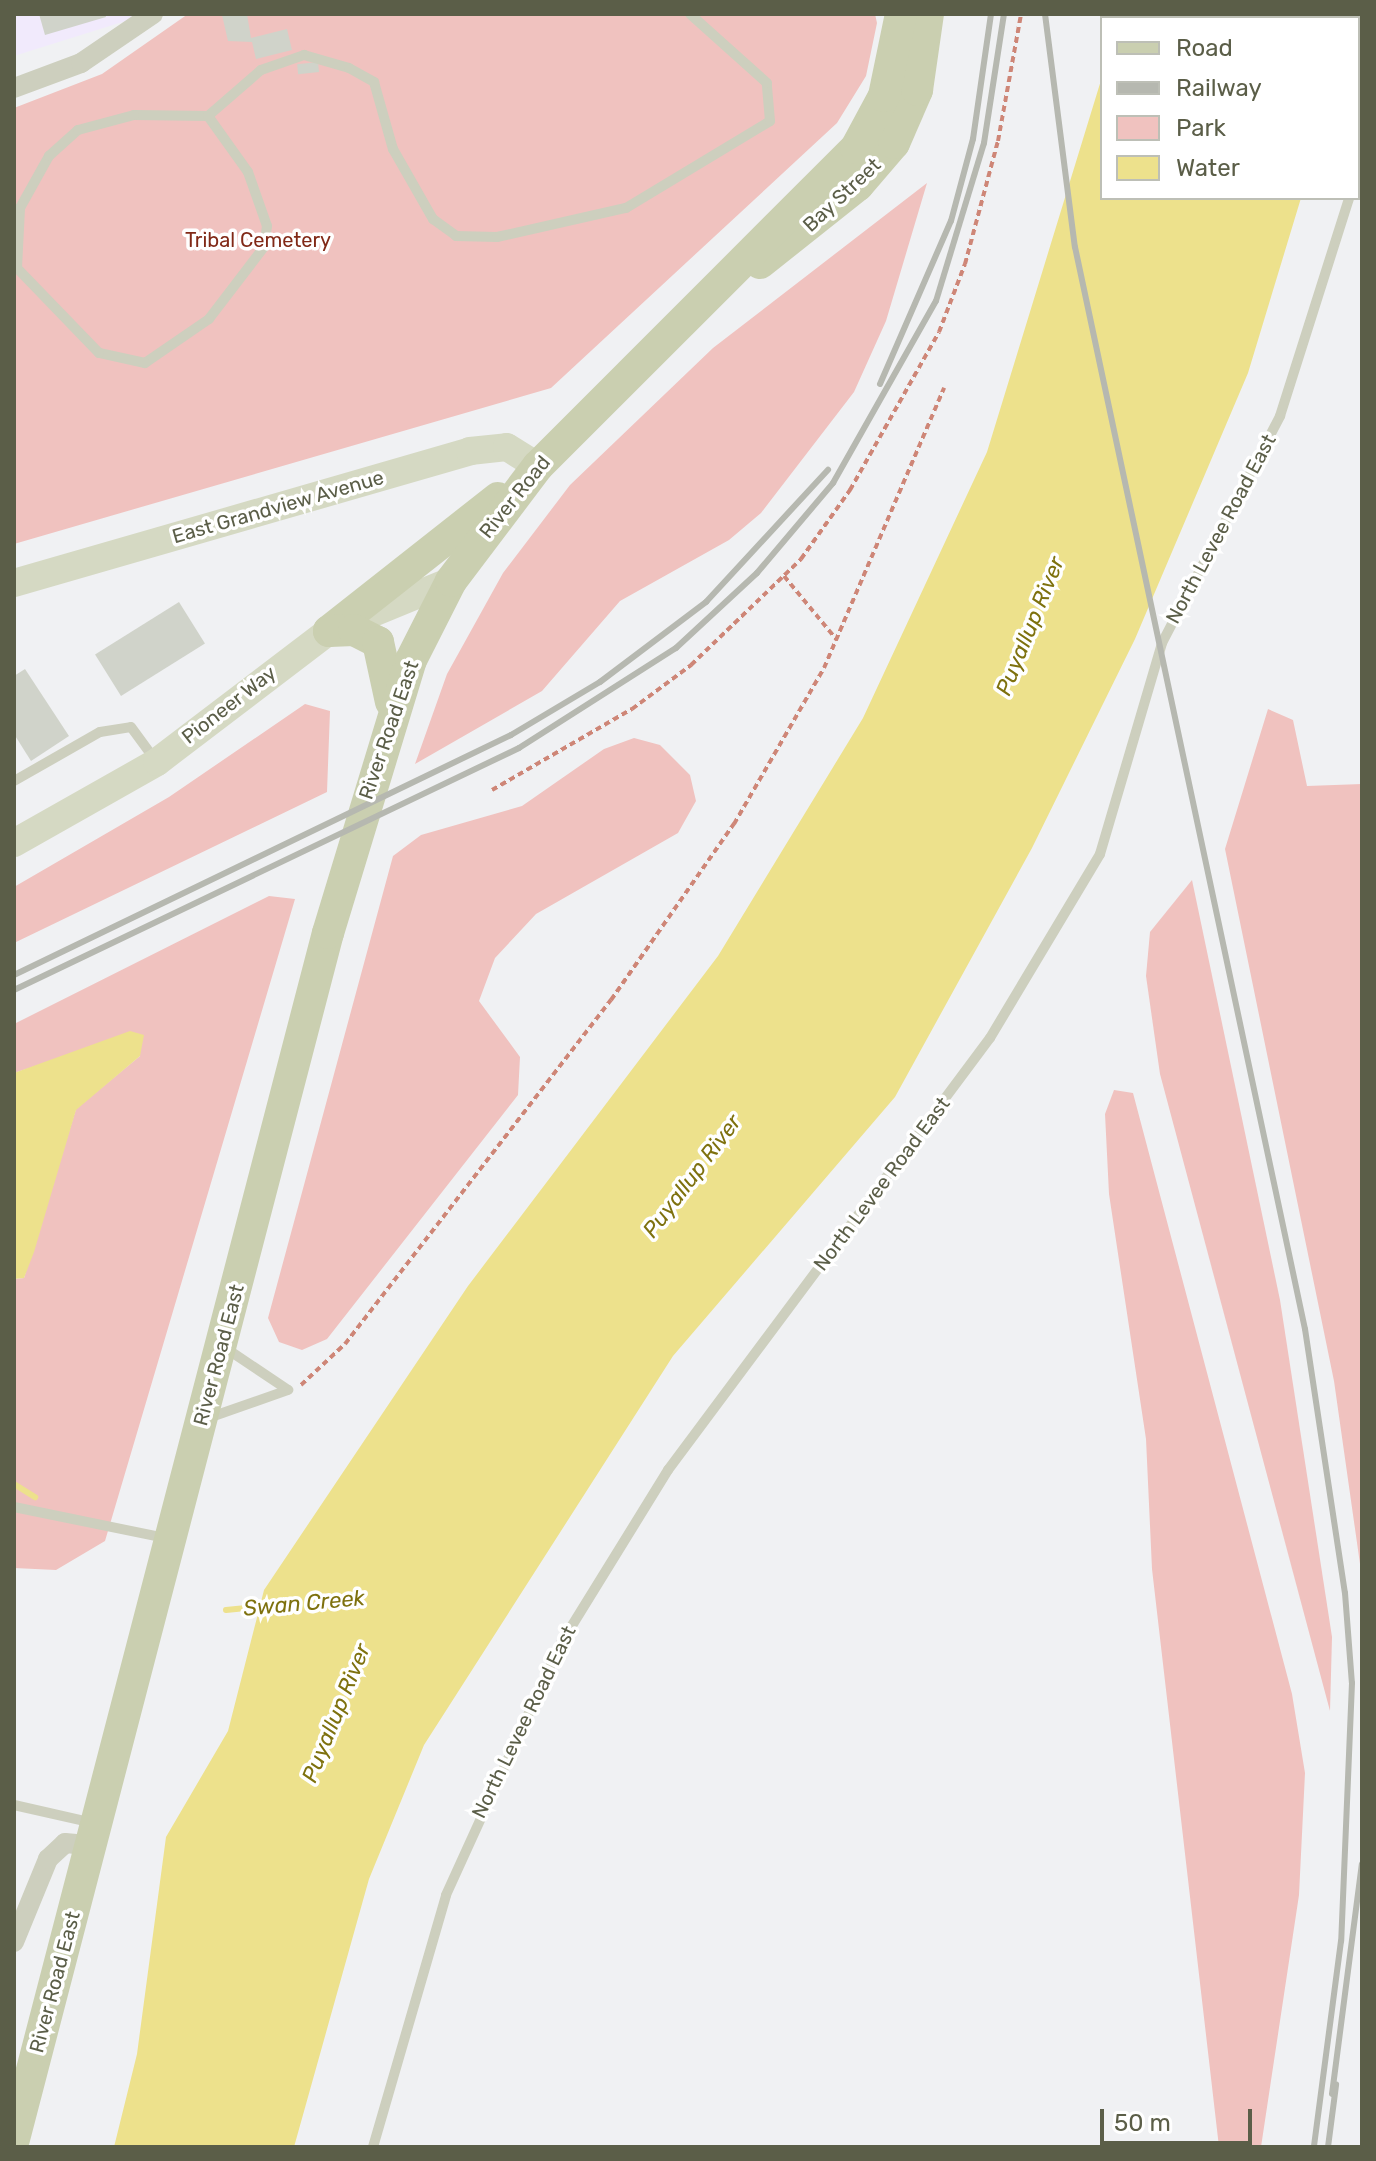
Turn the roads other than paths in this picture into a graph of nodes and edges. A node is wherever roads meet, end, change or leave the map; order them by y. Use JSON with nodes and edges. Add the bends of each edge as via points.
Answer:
{"nodes":[{"id":1,"x":153,"y":14,"type":"edge"},
{"id":2,"x":690,"y":14,"type":"edge"},
{"id":3,"x":901,"y":14,"type":"edge"},
{"id":4,"x":928,"y":14,"type":"edge"},
{"id":5,"x":14,"y":88,"type":"edge"},
{"id":6,"x":208,"y":116,"type":"junction"},
{"id":7,"x":1348,"y":200,"type":"edge"},
{"id":8,"x":16,"y":268,"type":"edge"},
{"id":9,"x":715,"y":294,"type":"junction"},
{"id":10,"x":585,"y":418,"type":"joint"},
{"id":11,"x":538,"y":466,"type":"junction"},
{"id":12,"x":451,"y":581,"type":"junction"},
{"id":13,"x":14,"y":583,"type":"edge"},
{"id":14,"x":329,"y":631,"type":"junction"},
{"id":15,"x":391,"y":713,"type":"junction"},
{"id":16,"x":157,"y":762,"type":"junction"},
{"id":17,"x":14,"y":781,"type":"edge"},
{"id":18,"x":14,"y":843,"type":"edge"},
{"id":19,"x":222,"y":1344,"type":"junction"},
{"id":20,"x":202,"y":1421,"type":"junction"},
{"id":21,"x":14,"y":1507,"type":"edge"},
{"id":22,"x":170,"y":1540,"type":"junction"},
{"id":23,"x":14,"y":1805,"type":"edge"},
{"id":24,"x":93,"y":1834,"type":"junction"},
{"id":25,"x":14,"y":1942,"type":"edge"},
{"id":26,"x":14,"y":2139,"type":"edge"},
{"id":27,"x":373,"y":2147,"type":"edge"}],
"edges":[{"from":1,"to":5,"type":"street","via":[[81,63]]},
{"from":2,"to":6,"type":"lane","via":[[767,83],[770,121],[626,208],[497,237],[456,236],[433,219],[393,149],[374,82],[349,68],[304,55],[261,70]]},
{"from":3,"to":9,"type":"main road","name":"Bay Street","via":[[893,69],[865,136]]},
{"from":4,"to":9,"type":"main road","name":"Bay Street","via":[[917,90],[887,153],[795,237]]},
{"from":6,"to":8,"type":"lane","via":[[134,115],[64,139],[20,208]]},
{"from":6,"to":8,"type":"lane","via":[[248,172],[267,226],[264,247],[209,319],[158,359],[121,363],[99,353]]},
{"from":7,"to":27,"type":"lane","name":"North Levee Road East","via":[[1280,416],[1162,643],[1100,854],[990,1038],[668,1470],[560,1645],[446,1895]]},
{"from":9,"to":10,"type":"main road","name":"Bay Street"},
{"from":10,"to":11,"type":"main road","name":"River Road"},
{"from":11,"to":12,"type":"main road","name":"River Road"},
{"from":11,"to":13,"type":"street","name":"East Grandview Avenue","via":[[507,447],[470,451]]},
{"from":11,"to":14,"type":"main road"},
{"from":12,"to":14,"type":"street","name":"Pioneer Way"},
{"from":12,"to":15,"type":"main road","name":"River Road East"},
{"from":14,"to":15,"type":"main road","via":[[354,630],[378,642],[390,674]]},
{"from":14,"to":16,"type":"street","name":"Pioneer Way"},
{"from":15,"to":19,"type":"main road","name":"River Road East"},
{"from":16,"to":17,"type":"lane","via":[[131,727],[100,732]]},
{"from":16,"to":18,"type":"street","name":"Pioneer Way"},
{"from":19,"to":20,"type":"main road","name":"River Road East"},
{"from":19,"to":20,"type":"lane","via":[[288,1390]]},
{"from":20,"to":22,"type":"main road","name":"River Road East"},
{"from":21,"to":22,"type":"lane"},
{"from":22,"to":24,"type":"main road","name":"River Road East"},
{"from":23,"to":24,"type":"lane"},
{"from":24,"to":25,"type":"street","via":[[65,1843],[48,1859]]},
{"from":24,"to":26,"type":"main road","name":"River Road East"}]}
